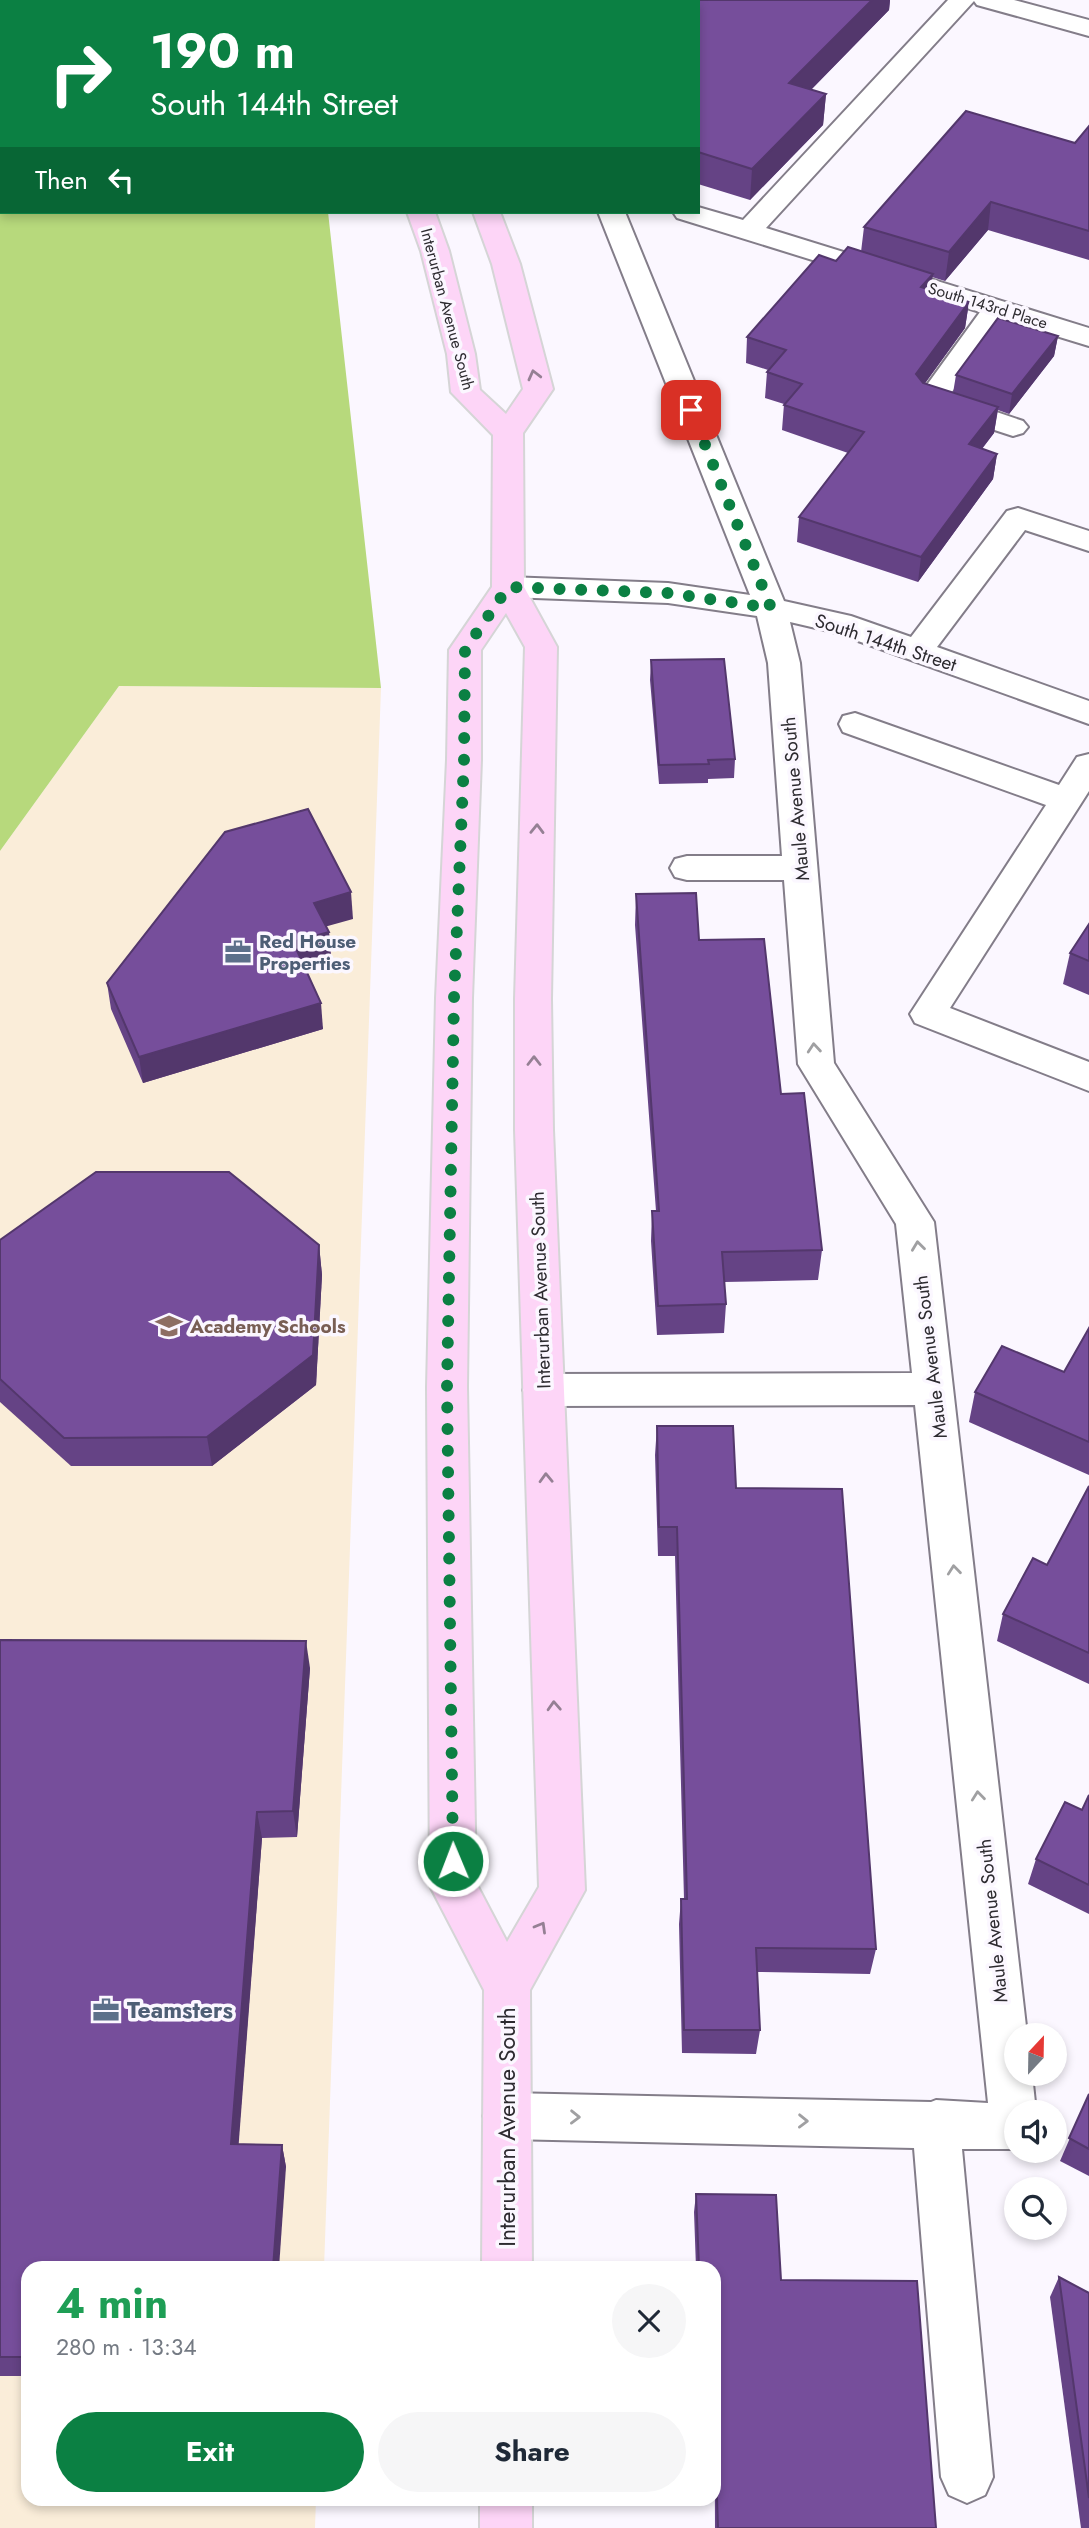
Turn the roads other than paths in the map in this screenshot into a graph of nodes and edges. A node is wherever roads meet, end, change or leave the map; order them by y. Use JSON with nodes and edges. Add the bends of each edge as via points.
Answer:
{"nodes":[{"id":1,"x":962,"y":0,"type":"edge"},
{"id":2,"x":986,"y":0,"type":"edge"},
{"id":3,"x":1089,"y":27,"type":"edge"},
{"id":4,"x":422,"y":214,"type":"edge"},
{"id":5,"x":488,"y":214,"type":"edge"},
{"id":6,"x":612,"y":214,"type":"edge"},
{"id":7,"x":693,"y":214,"type":"edge"},
{"id":8,"x":748,"y":231,"type":"junction"},
{"id":9,"x":998,"y":308,"type":"junction"},
{"id":10,"x":1089,"y":337,"type":"edge"},
{"id":11,"x":1013,"y":427,"type":"dead end"},
{"id":12,"x":508,"y":433,"type":"junction"},
{"id":13,"x":1089,"y":541,"type":"edge"},
{"id":14,"x":508,"y":587,"type":"junction"},
{"id":15,"x":771,"y":608,"type":"junction"},
{"id":16,"x":917,"y":651,"type":"junction"},
{"id":17,"x":1089,"y":713,"type":"edge"},
{"id":18,"x":855,"y":724,"type":"dead end"},
{"id":19,"x":1080,"y":784,"type":"edge"},
{"id":20,"x":687,"y":868,"type":"dead end"},
{"id":21,"x":800,"y":868,"type":"junction"},
{"id":22,"x":1089,"y":1077,"type":"edge"},
{"id":23,"x":543,"y":1390,"type":"junction"},
{"id":24,"x":934,"y":1390,"type":"junction"},
{"id":25,"x":507,"y":1987,"type":"junction"},
{"id":26,"x":507,"y":2116,"type":"junction"},
{"id":27,"x":936,"y":2123,"type":"junction"},
{"id":28,"x":507,"y":2261,"type":"edge"},
{"id":29,"x":967,"y":2477,"type":"dead end"},
{"id":30,"x":506,"y":2506,"type":"edge"},
{"id":31,"x":506,"y":2528,"type":"edge"}],
"edges":[{"from":1,"to":8,"type":"street"},
{"from":2,"to":3,"type":"street"},
{"from":4,"to":12,"type":"main road","name":"Interurban Avenue South","via":[[461,354],[466,392]]},
{"from":12,"to":5,"type":"main road","one_way":true,"via":[[538,389],[506,264]]},
{"from":6,"to":15,"type":"street","name":"Maule Avenue South"},
{"from":7,"to":8,"type":"street","name":"South 143rd Place"},
{"from":8,"to":9,"type":"street","name":"South 143rd Place"},
{"from":9,"to":10,"type":"street","name":"South 143rd Place"},
{"from":9,"to":11,"type":"street","via":[[931,400]]},
{"from":12,"to":14,"type":"main road","name":"Interurban Avenue South"},
{"from":13,"to":16,"type":"street","via":[[1018,518]]},
{"from":14,"to":15,"type":"street","name":"South 144th Street","via":[[668,593]]},
{"from":23,"to":14,"type":"main road","name":"Interurban Avenue South","one_way":true,"via":[[533,1012],[541,647]]},
{"from":14,"to":25,"type":"main road","name":"Interurban Avenue South","via":[[465,650],[447,1387],[453,1886]]},
{"from":15,"to":16,"type":"street","name":"South 144th Street","via":[[840,623]]},
{"from":15,"to":21,"type":"street","name":"Maule Avenue South","via":[[784,663]]},
{"from":16,"to":17,"type":"street","name":"South 144th Street"},
{"from":18,"to":19,"type":"street"},
{"from":19,"to":22,"type":"street","via":[[928,1014]]},
{"from":20,"to":21,"type":"street"},
{"from":24,"to":21,"type":"street","name":"Maule Avenue South","one_way":true,"via":[[915,1222],[816,1064]]},
{"from":23,"to":24,"type":"street"},
{"from":25,"to":23,"type":"main road","name":"Interurban Avenue South","one_way":true,"via":[[562,1889]]},
{"from":27,"to":24,"type":"street","name":"Maule Avenue South","one_way":true,"via":[[1014,2127]]},
{"from":25,"to":26,"type":"main road","name":"Interurban Avenue South"},
{"from":26,"to":27,"type":"street","one_way":true},
{"from":26,"to":28,"type":"main road","name":"Interurban Avenue South"},
{"from":27,"to":29,"type":"street"},
{"from":30,"to":31,"type":"main road"}]}
